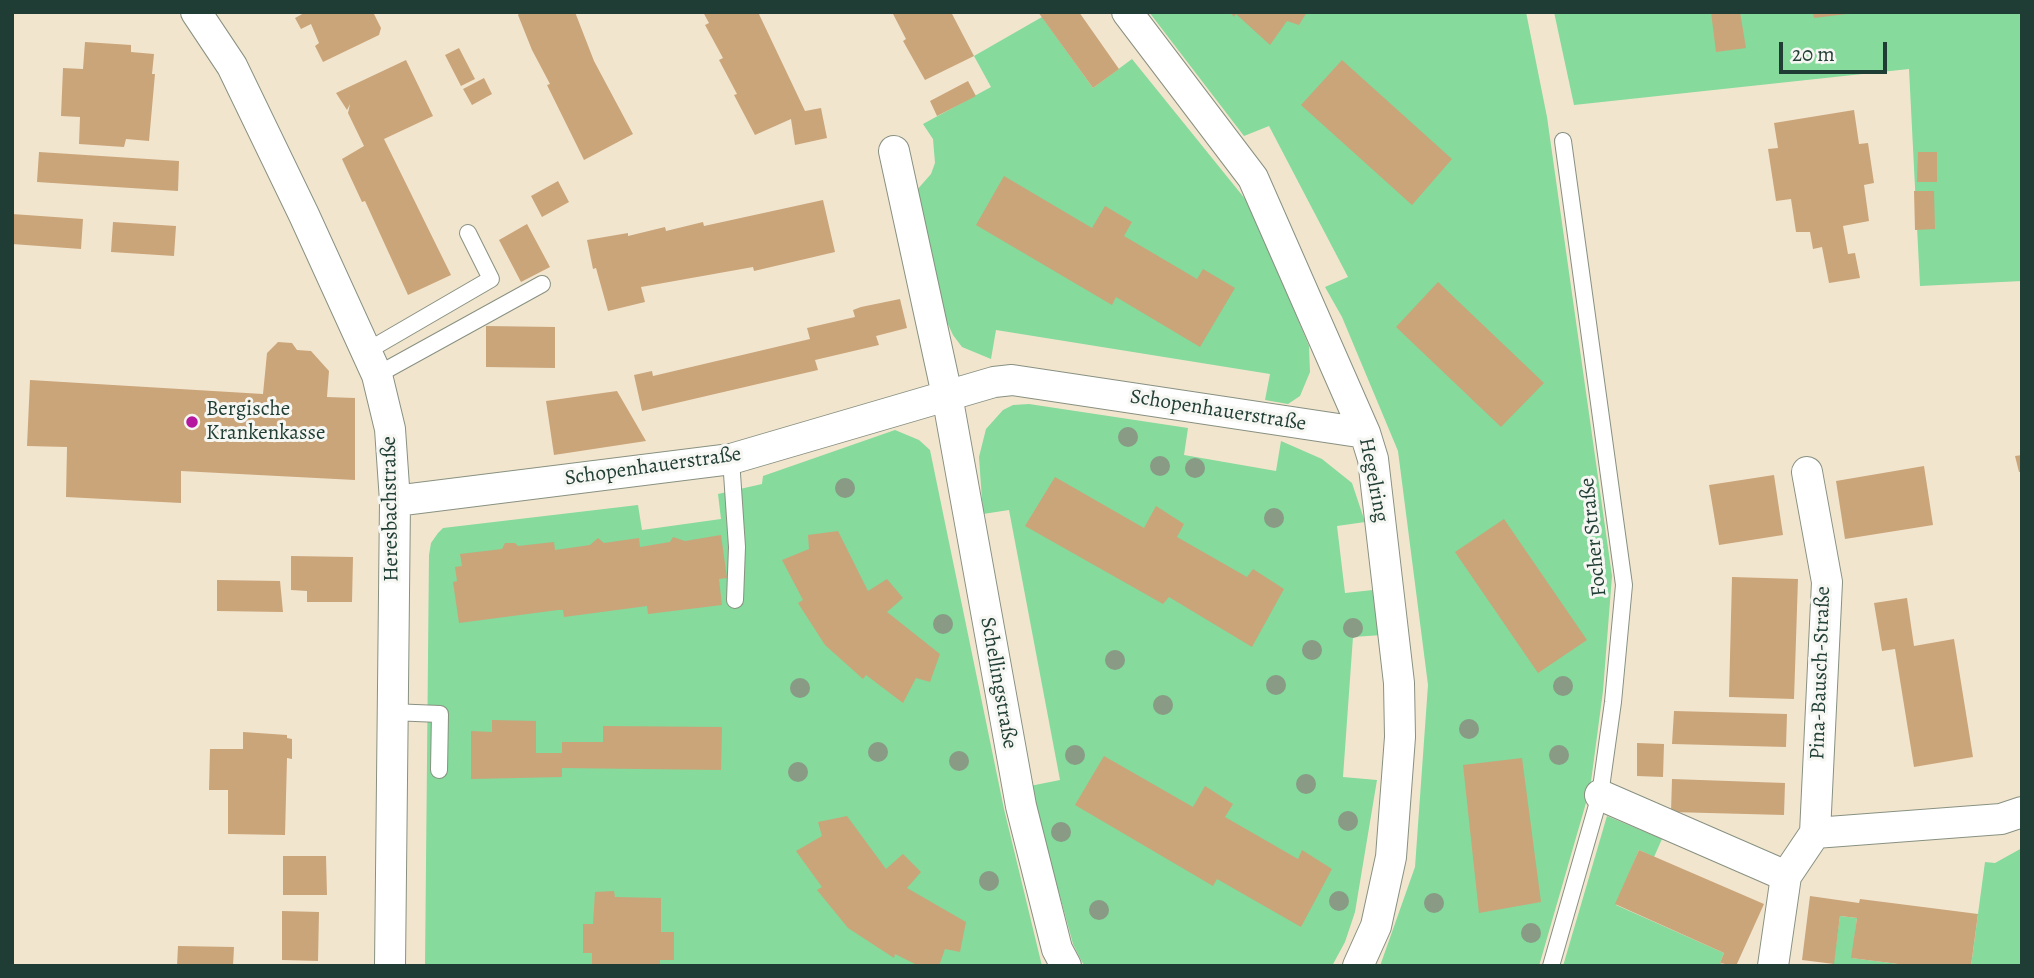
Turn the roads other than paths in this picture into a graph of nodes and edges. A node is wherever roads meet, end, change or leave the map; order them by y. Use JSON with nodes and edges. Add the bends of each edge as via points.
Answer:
{"nodes":[{"id":1,"x":196,"y":12,"type":"edge"},
{"id":2,"x":1126,"y":12,"type":"edge"},
{"id":3,"x":1563,"y":141,"type":"dead end"},
{"id":4,"x":894,"y":151,"type":"dead end"},
{"id":5,"x":468,"y":233,"type":"dead end"},
{"id":6,"x":542,"y":284,"type":"dead end"},
{"id":7,"x":372,"y":363,"type":"junction"},
{"id":8,"x":947,"y":395,"type":"junction"},
{"id":9,"x":1365,"y":433,"type":"junction"},
{"id":10,"x":731,"y":459,"type":"junction"},
{"id":11,"x":1807,"y":471,"type":"dead end"},
{"id":12,"x":395,"y":501,"type":"junction"},
{"id":13,"x":735,"y":600,"type":"dead end"},
{"id":14,"x":391,"y":712,"type":"junction"},
{"id":15,"x":439,"y":770,"type":"dead end"},
{"id":16,"x":1600,"y":796,"type":"junction"},
{"id":17,"x":2022,"y":812,"type":"edge"},
{"id":18,"x":1815,"y":833,"type":"junction"},
{"id":19,"x":1786,"y":876,"type":"junction"},
{"id":20,"x":390,"y":966,"type":"edge"},
{"id":21,"x":1066,"y":966,"type":"edge"},
{"id":22,"x":1358,"y":966,"type":"edge"},
{"id":23,"x":1551,"y":966,"type":"edge"},
{"id":24,"x":1773,"y":966,"type":"edge"}],
"edges":[{"from":1,"to":7,"type":"street","name":"Heresbachstraße","via":[[232,66]]},
{"from":2,"to":9,"type":"street","name":"Hegelring","via":[[1253,178]]},
{"from":3,"to":16,"type":"lane","name":"Focher Straße","via":[[1624,585]]},
{"from":4,"to":8,"type":"street"},
{"from":5,"to":7,"type":"lane","via":[[491,279]]},
{"from":6,"to":7,"type":"lane"},
{"from":7,"to":12,"type":"street","name":"Heresbachstraße","via":[[390,429]]},
{"from":8,"to":9,"type":"street","name":"Schopenhauerstraße","via":[[1012,380]]},
{"from":8,"to":10,"type":"street","name":"Schopenhauerstraße"},
{"from":8,"to":21,"type":"street","name":"Schellingstraße","via":[[1021,806],[1057,949]]},
{"from":9,"to":22,"type":"street","name":"Hegelring","via":[[1378,489],[1399,683],[1400,737],[1391,857],[1376,926]]},
{"from":10,"to":12,"type":"street","name":"Schopenhauerstraße"},
{"from":10,"to":13,"type":"lane","via":[[737,547]]},
{"from":11,"to":18,"type":"street","name":"Pina-Bausch-Straße","via":[[1826,582]]},
{"from":12,"to":14,"type":"street","name":"Heresbachstraße"},
{"from":14,"to":15,"type":"lane","via":[[440,714]]},
{"from":14,"to":20,"type":"street","name":"Heresbachstraße"},
{"from":16,"to":19,"type":"street"},
{"from":16,"to":23,"type":"lane","name":"Focher Straße"},
{"from":17,"to":18,"type":"street","via":[[2001,819]]},
{"from":18,"to":19,"type":"street"},
{"from":19,"to":24,"type":"street"}]}
